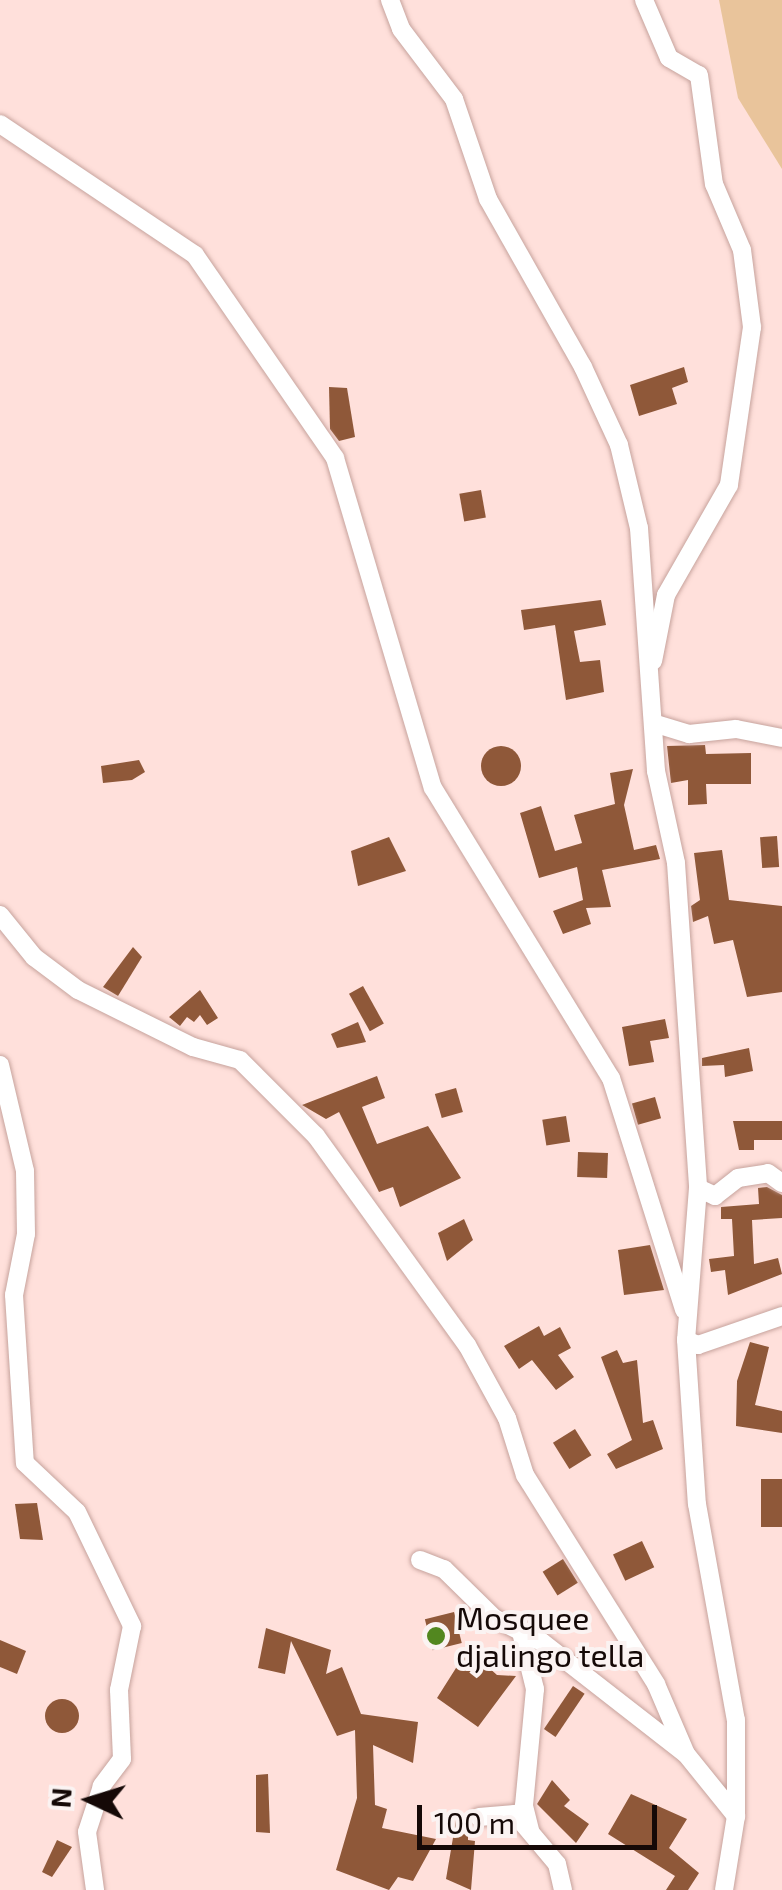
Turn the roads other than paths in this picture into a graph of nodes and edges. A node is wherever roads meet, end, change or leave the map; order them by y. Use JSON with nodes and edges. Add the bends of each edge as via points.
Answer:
{"nodes":[{"id":1,"x":390,"y":0,"type":"edge"},
{"id":2,"x":644,"y":0,"type":"edge"},
{"id":3,"x":0,"y":124,"type":"edge"},
{"id":4,"x":648,"y":670,"type":"junction"},
{"id":5,"x":654,"y":724,"type":"junction"},
{"id":6,"x":782,"y":738,"type":"edge"},
{"id":7,"x":0,"y":916,"type":"edge"},
{"id":8,"x":8,"y":933,"type":"edge"},
{"id":9,"x":0,"y":1065,"type":"edge"},
{"id":10,"x":782,"y":1183,"type":"edge"},
{"id":11,"x":698,"y":1188,"type":"junction"},
{"id":12,"x":686,"y":1315,"type":"junction"},
{"id":13,"x":782,"y":1316,"type":"edge"},
{"id":14,"x":686,"y":1340,"type":"junction"},
{"id":15,"x":420,"y":1560,"type":"dead end"},
{"id":16,"x":520,"y":1628,"type":"junction"},
{"id":17,"x":686,"y":1754,"type":"junction"},
{"id":18,"x":736,"y":1816,"type":"junction"},
{"id":19,"x":479,"y":1817,"type":"dead end"},
{"id":20,"x":530,"y":1830,"type":"junction"},
{"id":21,"x":94,"y":1890,"type":"edge"},
{"id":22,"x":562,"y":1890,"type":"edge"},
{"id":23,"x":724,"y":1890,"type":"edge"}],
"edges":[{"from":1,"to":4,"type":"street","via":[[401,29],[454,99],[488,200],[548,298],[619,444],[639,528]]},
{"from":2,"to":4,"type":"street","via":[[669,58],[699,75],[714,184],[742,250],[752,327],[728,485],[666,595]]},
{"from":3,"to":12,"type":"street","via":[[195,255],[335,458],[425,768],[611,1078]]},
{"from":4,"to":5,"type":"street"},
{"from":5,"to":6,"type":"street","via":[[689,734],[736,729]]},
{"from":5,"to":11,"type":"street","via":[[676,863]]},
{"from":7,"to":8,"type":"street"},
{"from":8,"to":17,"type":"street","via":[[78,990],[193,1047],[228,1052],[316,1136],[476,1361],[508,1418],[524,1475],[656,1684]]},
{"from":9,"to":21,"type":"street","via":[[25,1171],[26,1234],[14,1295],[25,1463],[77,1512],[132,1626],[119,1690],[122,1759],[102,1786],[87,1832]]},
{"from":10,"to":11,"type":"street","via":[[768,1174],[738,1178],[716,1196]]},
{"from":11,"to":12,"type":"street"},
{"from":12,"to":14,"type":"street"},
{"from":13,"to":14,"type":"street","via":[[698,1344]]},
{"from":14,"to":18,"type":"street","via":[[706,1581],[736,1720]]},
{"from":15,"to":16,"type":"street","via":[[444,1569],[494,1618]]},
{"from":16,"to":17,"type":"street"},
{"from":16,"to":20,"type":"street","via":[[536,1689],[524,1806]]},
{"from":17,"to":18,"type":"street"},
{"from":18,"to":23,"type":"street"},
{"from":19,"to":20,"type":"street","via":[[504,1810]]},
{"from":20,"to":22,"type":"street","via":[[557,1864]]}]}
